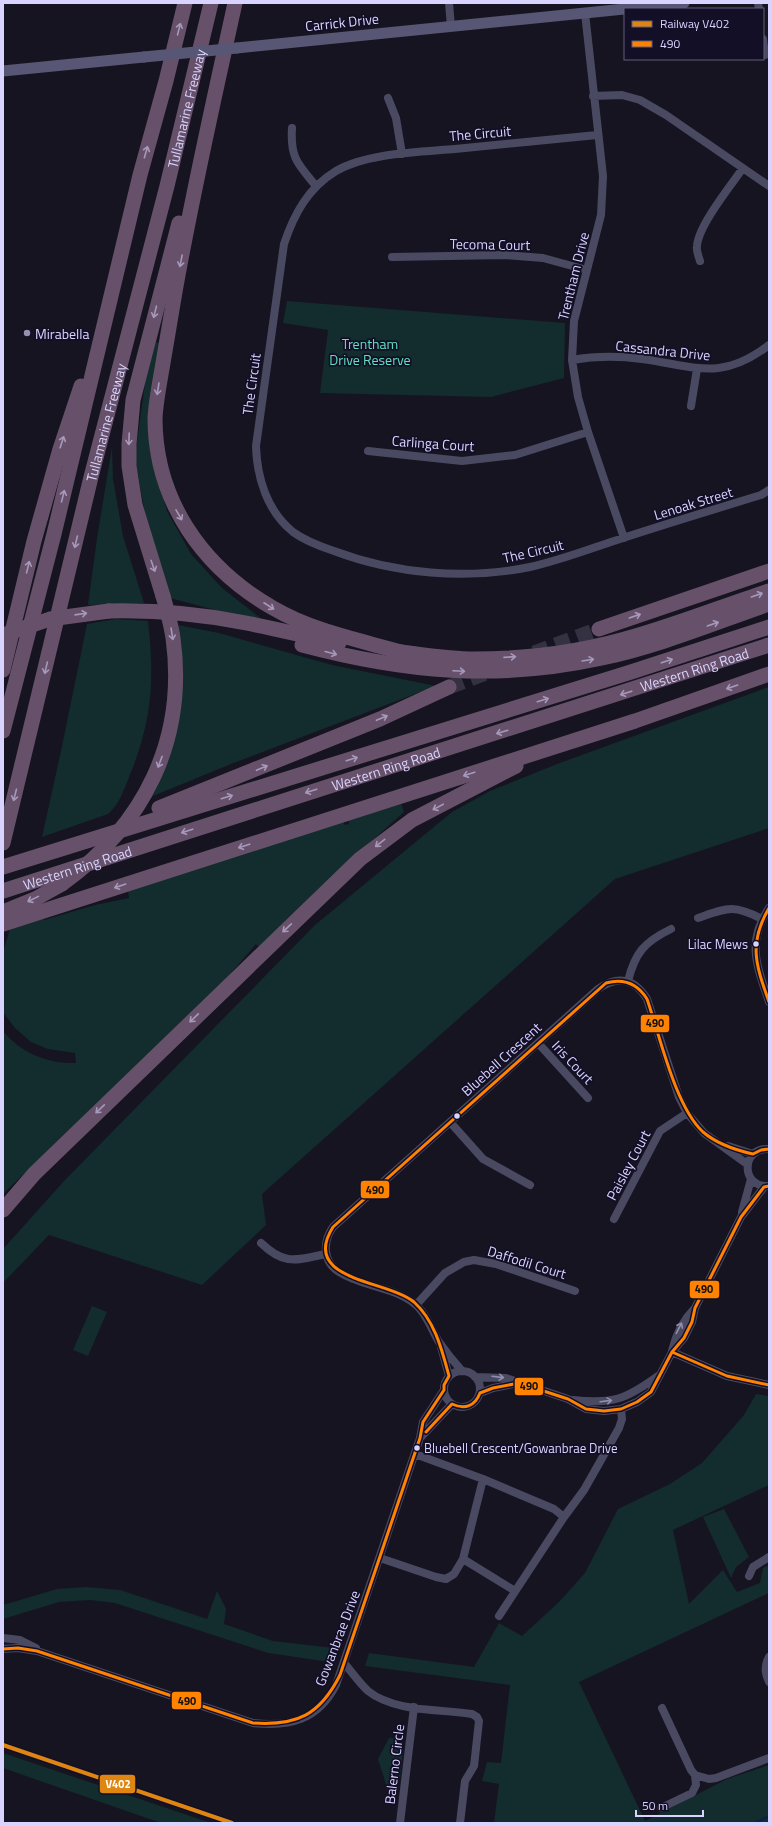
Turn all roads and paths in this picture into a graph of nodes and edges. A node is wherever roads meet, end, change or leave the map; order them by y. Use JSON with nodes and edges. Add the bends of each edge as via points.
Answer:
{"nodes":[{"id":1,"x":185,"y":3,"type":"edge"},
{"id":2,"x":211,"y":3,"type":"edge"},
{"id":3,"x":235,"y":3,"type":"edge"},
{"id":4,"x":449,"y":3,"type":"edge"},
{"id":5,"x":684,"y":3,"type":"edge"},
{"id":6,"x":634,"y":8,"type":"edge"},
{"id":7,"x":624,"y":9,"type":"edge"},
{"id":8,"x":585,"y":13,"type":"junction"},
{"id":9,"x":451,"y":26,"type":"junction"},
{"id":10,"x":764,"y":46,"type":"edge"},
{"id":11,"x":765,"y":55,"type":"dead end"},
{"id":12,"x":3,"y":71,"type":"edge"},
{"id":13,"x":217,"y":85,"type":"junction"},
{"id":14,"x":593,"y":96,"type":"junction"},
{"id":15,"x":388,"y":98,"type":"dead end"},
{"id":16,"x":292,"y":128,"type":"dead end"},
{"id":17,"x":597,"y":135,"type":"junction"},
{"id":18,"x":402,"y":154,"type":"junction"},
{"id":19,"x":743,"y":168,"type":"junction"},
{"id":20,"x":140,"y":175,"type":"junction"},
{"id":21,"x":316,"y":186,"type":"junction"},
{"id":22,"x":769,"y":186,"type":"edge"},
{"id":23,"x":392,"y":257,"type":"dead end"},
{"id":24,"x":700,"y":261,"type":"dead end"},
{"id":25,"x":587,"y":270,"type":"junction"},
{"id":26,"x":769,"y":345,"type":"edge"},
{"id":27,"x":572,"y":360,"type":"junction"},
{"id":28,"x":697,"y":369,"type":"junction"},
{"id":29,"x":691,"y":406,"type":"dead end"},
{"id":30,"x":588,"y":432,"type":"junction"},
{"id":31,"x":368,"y":451,"type":"dead end"},
{"id":32,"x":769,"y":490,"type":"edge"},
{"id":33,"x":624,"y":538,"type":"junction"},
{"id":34,"x":769,"y":571,"type":"edge"},
{"id":35,"x":769,"y":591,"type":"edge"},
{"id":36,"x":769,"y":604,"type":"edge"},
{"id":37,"x":199,"y":616,"type":"junction"},
{"id":38,"x":769,"y":627,"type":"edge"},
{"id":39,"x":599,"y":629,"type":"tunnel mouth"},
{"id":40,"x":3,"y":635,"type":"edge"},
{"id":41,"x":769,"y":645,"type":"edge"},
{"id":42,"x":402,"y":652,"type":"junction"},
{"id":43,"x":19,"y":667,"type":"junction"},
{"id":44,"x":3,"y":670,"type":"edge"},
{"id":45,"x":769,"y":674,"type":"edge"},
{"id":46,"x":449,"y":687,"type":"tunnel mouth"},
{"id":47,"x":3,"y":719,"type":"edge"},
{"id":48,"x":3,"y":731,"type":"edge"},
{"id":49,"x":587,"y":736,"type":"junction"},
{"id":50,"x":3,"y":843,"type":"edge"},
{"id":51,"x":56,"y":849,"type":"junction"},
{"id":52,"x":3,"y":866,"type":"edge"},
{"id":53,"x":3,"y":891,"type":"edge"},
{"id":54,"x":769,"y":908,"type":"edge"},
{"id":55,"x":3,"y":912,"type":"edge"},
{"id":56,"x":698,"y":918,"type":"dead end"},
{"id":57,"x":762,"y":919,"type":"junction"},
{"id":58,"x":3,"y":924,"type":"edge"},
{"id":59,"x":671,"y":929,"type":"dead end"},
{"id":60,"x":628,"y":981,"type":"junction"},
{"id":61,"x":769,"y":1002,"type":"edge"},
{"id":62,"x":538,"y":1043,"type":"junction"},
{"id":63,"x":588,"y":1098,"type":"dead end"},
{"id":64,"x":687,"y":1112,"type":"junction"},
{"id":65,"x":450,"y":1122,"type":"junction"},
{"id":66,"x":719,"y":1143,"type":"junction"},
{"id":67,"x":769,"y":1149,"type":"edge"},
{"id":68,"x":753,"y":1154,"type":"junction"},
{"id":69,"x":748,"y":1164,"type":"junction"},
{"id":70,"x":751,"y":1179,"type":"junction"},
{"id":71,"x":530,"y":1185,"type":"dead end"},
{"id":72,"x":767,"y":1187,"type":"edge"},
{"id":73,"x":3,"y":1210,"type":"edge"},
{"id":74,"x":741,"y":1217,"type":"junction"},
{"id":75,"x":614,"y":1219,"type":"dead end"},
{"id":76,"x":261,"y":1243,"type":"dead end"},
{"id":77,"x":326,"y":1254,"type":"junction"},
{"id":78,"x":575,"y":1291,"type":"dead end"},
{"id":79,"x":416,"y":1305,"type":"junction"},
{"id":80,"x":440,"y":1342,"type":"junction"},
{"id":81,"x":672,"y":1352,"type":"junction"},
{"id":82,"x":462,"y":1371,"type":"junction"},
{"id":83,"x":660,"y":1374,"type":"junction"},
{"id":84,"x":449,"y":1376,"type":"junction"},
{"id":85,"x":475,"y":1376,"type":"junction"},
{"id":86,"x":519,"y":1383,"type":"junction"},
{"id":87,"x":769,"y":1385,"type":"edge"},
{"id":88,"x":444,"y":1390,"type":"junction"},
{"id":89,"x":480,"y":1393,"type":"junction"},
{"id":90,"x":568,"y":1399,"type":"junction"},
{"id":91,"x":452,"y":1404,"type":"junction"},
{"id":92,"x":621,"y":1409,"type":"junction"},
{"id":93,"x":420,"y":1438,"type":"junction"},
{"id":94,"x":415,"y":1454,"type":"junction"},
{"id":95,"x":483,"y":1479,"type":"junction"},
{"id":96,"x":564,"y":1516,"type":"junction"},
{"id":97,"x":769,"y":1557,"type":"edge"},
{"id":98,"x":380,"y":1558,"type":"junction"},
{"id":99,"x":463,"y":1559,"type":"junction"},
{"id":100,"x":749,"y":1576,"type":"dead end"},
{"id":101,"x":515,"y":1591,"type":"junction"},
{"id":102,"x":499,"y":1616,"type":"dead end"},
{"id":103,"x":3,"y":1638,"type":"edge"},
{"id":104,"x":3,"y":1649,"type":"edge"},
{"id":105,"x":46,"y":1653,"type":"junction"},
{"id":106,"x":769,"y":1657,"type":"edge"},
{"id":107,"x":344,"y":1663,"type":"junction"},
{"id":108,"x":769,"y":1682,"type":"edge"},
{"id":109,"x":414,"y":1707,"type":"junction"},
{"id":110,"x":662,"y":1708,"type":"dead end"},
{"id":111,"x":769,"y":1758,"type":"edge"},
{"id":112,"x":695,"y":1775,"type":"junction"},
{"id":113,"x":662,"y":1808,"type":"dead end"},
{"id":114,"x":400,"y":1823,"type":"edge"},
{"id":115,"x":460,"y":1823,"type":"edge"}],
"edges":[{"from":20,"to":1,"type":"highway","name":"Tullamarine Freeway","one_way":true},
{"from":2,"to":50,"type":"highway","name":"Tullamarine Freeway","one_way":true,"via":[[167,186],[91,477]]},
{"from":3,"to":13,"type":"highway"},
{"from":4,"to":9,"type":"street"},
{"from":5,"to":6,"type":"street","name":"Carrick Drive"},
{"from":7,"to":8,"type":"street","name":"Carrick Drive"},
{"from":8,"to":9,"type":"street","name":"Carrick Drive"},
{"from":8,"to":14,"type":"street","name":"Trentham Drive"},
{"from":9,"to":12,"type":"street","name":"Carrick Drive","bridge":true},
{"from":10,"to":11,"type":"street"},
{"from":13,"to":42,"type":"highway","one_way":true,"via":[[180,263],[157,399],[156,438],[163,475],[175,508],[193,538],[213,563],[238,585],[274,609],[307,624]]},
{"from":13,"to":55,"type":"highway","one_way":true,"bridge":true,"via":[[162,283],[133,400],[128,444],[135,505],[163,596],[174,648],[175,688],[168,737],[148,791],[126,824],[109,843],[62,884]]},
{"from":14,"to":17,"type":"street","name":"Trentham Drive"},
{"from":14,"to":19,"type":"street","via":[[622,95],[640,100]]},
{"from":15,"to":18,"type":"street","via":[[396,118]]},
{"from":16,"to":21,"type":"street","via":[[291,145],[294,155],[300,167]]},
{"from":17,"to":18,"type":"street","name":"The Circuit"},
{"from":17,"to":25,"type":"street","name":"Trentham Drive","via":[[603,176],[601,215]]},
{"from":18,"to":21,"type":"street","name":"The Circuit","via":[[355,162],[336,171]]},
{"from":19,"to":22,"type":"street"},
{"from":19,"to":24,"type":"street","via":[[700,235],[696,246]]},
{"from":43,"to":20,"type":"highway","name":"Tullamarine Freeway","one_way":true,"via":[[54,534]]},
{"from":44,"to":20,"type":"highway","one_way":true,"via":[[43,510],[84,376]]},
{"from":21,"to":33,"type":"street","name":"The Circuit","via":[[292,220],[284,244],[256,446],[256,463],[261,484],[278,516],[292,531],[309,542],[351,558],[402,569],[434,572],[501,572],[531,567]]},
{"from":23,"to":25,"type":"street","name":"Tecoma Court","via":[[505,255],[543,258]]},
{"from":25,"to":27,"type":"street","name":"Trentham Drive","via":[[574,321]]},
{"from":26,"to":28,"type":"street","name":"Cassandra Drive","via":[[753,357],[733,366],[712,370]]},
{"from":27,"to":28,"type":"street","name":"Cassandra Drive","via":[[604,357],[641,359]]},
{"from":27,"to":30,"type":"street","name":"Trentham Drive","via":[[578,397]]},
{"from":28,"to":29,"type":"street"},
{"from":30,"to":31,"type":"street","name":"Carlinga Court","via":[[515,455],[462,461]]},
{"from":30,"to":33,"type":"street","name":"Trentham Drive"},
{"from":32,"to":33,"type":"street","name":"Lenoak Street","via":[[761,495]]},
{"from":39,"to":34,"type":"highway","one_way":true},
{"from":42,"to":35,"type":"highway","one_way":true,"via":[[474,659],[514,657],[594,646],[639,635]]},
{"from":37,"to":36,"type":"highway","one_way":true,"via":[[370,662],[475,672],[516,670],[601,658],[647,646]]},
{"from":40,"to":37,"type":"highway","one_way":true,"bridge":true,"via":[[50,619],[109,611],[151,611]]},
{"from":37,"to":42,"type":"highway","via":[[245,622],[366,648]]},
{"from":51,"to":38,"type":"highway","name":"Western Ring Road","one_way":true,"via":[[624,675]]},
{"from":41,"to":53,"type":"highway","name":"Western Ring Road","one_way":true},
{"from":43,"to":47,"type":"highway"},
{"from":43,"to":48,"type":"highway","name":"Tullamarine Freeway"},
{"from":45,"to":49,"type":"highway","one_way":true},
{"from":51,"to":46,"type":"highway","one_way":true,"via":[[380,719]]},
{"from":49,"to":58,"type":"highway","one_way":true},
{"from":49,"to":73,"type":"highway","one_way":true,"via":[[528,760],[412,820],[360,859],[39,1168]]},
{"from":51,"to":52,"type":"highway","name":"Western Ring Road"},
{"from":54,"to":57,"type":"street"},
{"from":56,"to":57,"type":"street","via":[[732,908]]},
{"from":57,"to":61,"type":"street","via":[[755,951]]},
{"from":59,"to":60,"type":"street","via":[[650,941],[638,952],[632,963]]},
{"from":60,"to":62,"type":"street","name":"Bluebell Crescent","via":[[615,980],[606,983]]},
{"from":60,"to":64,"type":"street","via":[[636,985],[647,998],[679,1097]]},
{"from":62,"to":63,"type":"street","name":"Iris Court"},
{"from":62,"to":65,"type":"street","name":"Bluebell Crescent"},
{"from":64,"to":66,"type":"street","via":[[704,1133]]},
{"from":64,"to":75,"type":"street","name":"Paisley Court","via":[[660,1131]]},
{"from":65,"to":71,"type":"street","via":[[482,1159]]},
{"from":65,"to":77,"type":"street","name":"Bluebell Crescent","via":[[333,1227],[325,1244]]},
{"from":66,"to":68,"type":"street"},
{"from":66,"to":69,"type":"street"},
{"from":67,"to":68,"type":"street"},
{"from":68,"to":69,"type":"street"},
{"from":69,"to":70,"type":"street"},
{"from":70,"to":72,"type":"street","via":[[759,1186]]},
{"from":70,"to":74,"type":"street"},
{"from":72,"to":74,"type":"street"},
{"from":74,"to":81,"type":"street","via":[[695,1308],[692,1322],[684,1338]]},
{"from":76,"to":77,"type":"street","via":[[271,1253],[285,1259]]},
{"from":77,"to":79,"type":"street","via":[[331,1265],[339,1272],[403,1296]]},
{"from":78,"to":79,"type":"street","name":"Daffodil Court","via":[[496,1264],[474,1260],[464,1262],[445,1273]]},
{"from":79,"to":80,"type":"street"},
{"from":80,"to":82,"type":"street"},
{"from":80,"to":84,"type":"street"},
{"from":81,"to":83,"type":"street"},
{"from":81,"to":87,"type":"street","via":[[727,1376]]},
{"from":82,"to":84,"type":"street"},
{"from":82,"to":85,"type":"street"},
{"from":90,"to":83,"type":"street","one_way":true,"via":[[594,1402],[620,1399],[631,1395]]},
{"from":83,"to":92,"type":"street","via":[[651,1392]]},
{"from":84,"to":88,"type":"street"},
{"from":85,"to":86,"type":"street","one_way":true,"via":[[506,1378]]},
{"from":85,"to":89,"type":"street"},
{"from":86,"to":89,"type":"street"},
{"from":86,"to":90,"type":"street"},
{"from":88,"to":91,"type":"street"},
{"from":88,"to":93,"type":"street","name":"Gowanbrae Drive","via":[[423,1422]]},
{"from":89,"to":91,"type":"street","via":[[479,1398],[471,1405],[461,1408]]},
{"from":90,"to":92,"type":"street","via":[[586,1409]]},
{"from":91,"to":93,"type":"street","name":"Gowanbrae Drive"},
{"from":92,"to":96,"type":"street","via":[[622,1419],[619,1428],[584,1490]]},
{"from":93,"to":94,"type":"street","name":"Gowanbrae Drive"},
{"from":94,"to":95,"type":"street"},
{"from":94,"to":98,"type":"street","name":"Gowanbrae Drive"},
{"from":95,"to":96,"type":"street","via":[[554,1509]]},
{"from":95,"to":99,"type":"street"},
{"from":96,"to":101,"type":"street"},
{"from":97,"to":100,"type":"street","via":[[753,1567]]},
{"from":98,"to":99,"type":"street","via":[[446,1579],[454,1574]]},
{"from":98,"to":107,"type":"street","name":"Gowanbrae Drive"},
{"from":99,"to":101,"type":"street"},
{"from":101,"to":102,"type":"street"},
{"from":103,"to":105,"type":"street","name":"Gowanbrae Drive","via":[[23,1641]]},
{"from":104,"to":105,"type":"street","name":"Gowanbrae Drive","via":[[27,1649]]},
{"from":105,"to":107,"type":"street","name":"Gowanbrae Drive","via":[[253,1723],[270,1725],[289,1724],[316,1710],[334,1690]]},
{"from":106,"to":108,"type":"street","via":[[765,1666]]},
{"from":107,"to":109,"type":"street","name":"Balerno Circle","via":[[373,1694],[392,1703]]},
{"from":109,"to":114,"type":"street","name":"Balerno Circle"},
{"from":109,"to":115,"type":"street","name":"Balerno Circle","via":[[472,1714],[478,1718],[474,1766],[466,1781]]},
{"from":110,"to":112,"type":"street"},
{"from":111,"to":112,"type":"street","via":[[716,1778]]},
{"from":112,"to":113,"type":"street","via":[[696,1785],[692,1793]]}]}
